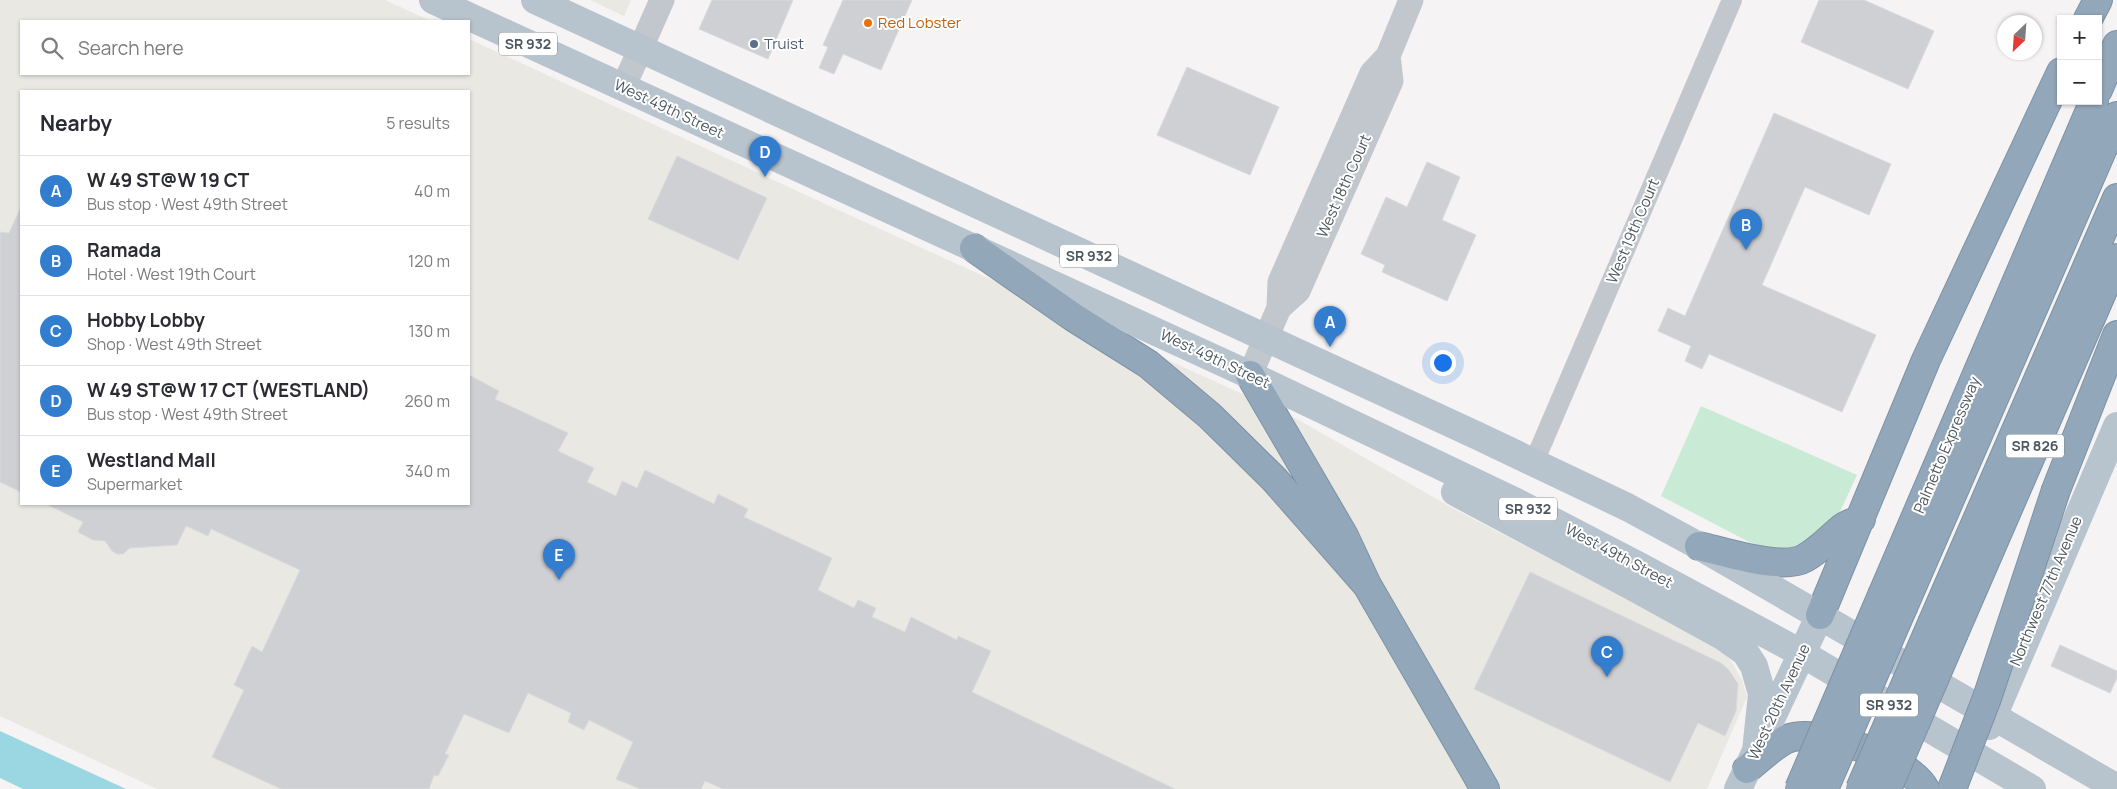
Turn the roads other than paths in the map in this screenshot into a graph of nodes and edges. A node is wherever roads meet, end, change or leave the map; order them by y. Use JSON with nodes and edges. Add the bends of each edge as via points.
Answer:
{"nodes":[{"id":1,"x":433,"y":0,"type":"edge"},
{"id":2,"x":535,"y":0,"type":"edge"},
{"id":3,"x":662,"y":0,"type":"edge"},
{"id":4,"x":1411,"y":0,"type":"edge"},
{"id":5,"x":1732,"y":0,"type":"edge"},
{"id":6,"x":2098,"y":0,"type":"edge"},
{"id":7,"x":2090,"y":15,"type":"edge"},
{"id":8,"x":2117,"y":45,"type":"edge"},
{"id":9,"x":640,"y":49,"type":"junction"},
{"id":10,"x":2057,"y":81,"type":"edge"},
{"id":11,"x":2102,"y":81,"type":"edge"},
{"id":12,"x":623,"y":88,"type":"junction"},
{"id":13,"x":2092,"y":105,"type":"edge"},
{"id":14,"x":2117,"y":116,"type":"edge"},
{"id":15,"x":2117,"y":198,"type":"edge"},
{"id":16,"x":974,"y":248,"type":"junction"},
{"id":17,"x":2117,"y":258,"type":"edge"},
{"id":18,"x":2117,"y":335,"type":"edge"},
{"id":19,"x":1266,"y":338,"type":"junction"},
{"id":20,"x":1250,"y":374,"type":"junction"},
{"id":21,"x":1334,"y":415,"type":"junction"},
{"id":22,"x":2117,"y":426,"type":"edge"},
{"id":23,"x":1534,"y":462,"type":"junction"},
{"id":24,"x":1862,"y":519,"type":"junction"},
{"id":25,"x":1699,"y":546,"type":"junction"},
{"id":26,"x":1367,"y":585,"type":"junction"},
{"id":27,"x":1894,"y":599,"type":"junction"},
{"id":28,"x":1820,"y":615,"type":"junction"},
{"id":29,"x":1943,"y":627,"type":"junction"},
{"id":30,"x":1801,"y":653,"type":"junction"},
{"id":31,"x":1993,"y":716,"type":"junction"},
{"id":32,"x":1976,"y":757,"type":"junction"},
{"id":33,"x":1747,"y":769,"type":"edge"},
{"id":34,"x":2117,"y":788,"type":"edge"},
{"id":35,"x":1485,"y":789,"type":"edge"},
{"id":36,"x":1799,"y":789,"type":"edge"},
{"id":37,"x":1824,"y":789,"type":"edge"},
{"id":38,"x":1860,"y":789,"type":"edge"},
{"id":39,"x":1887,"y":789,"type":"edge"},
{"id":40,"x":1925,"y":789,"type":"edge"},
{"id":41,"x":1952,"y":789,"type":"edge"},
{"id":42,"x":1961,"y":789,"type":"edge"},
{"id":43,"x":2032,"y":789,"type":"edge"}],
"edges":[{"from":1,"to":12,"type":"main road","name":"West 49th Street","number":"SR 932"},
{"from":2,"to":9,"type":"main road","number":"SR 932"},
{"from":3,"to":9,"type":"street"},
{"from":4,"to":19,"type":"street","name":"West 18th Court","via":[[1388,56],[1372,74],[1280,282],[1279,308]]},
{"from":5,"to":23,"type":"street","name":"West 19th Court"},
{"from":6,"to":7,"type":"highway"},
{"from":8,"to":11,"type":"highway"},
{"from":9,"to":12,"type":"street"},
{"from":9,"to":19,"type":"main road","number":"SR 932"},
{"from":10,"to":24,"type":"highway","via":[[1926,360]]},
{"from":12,"to":16,"type":"main road","name":"West 49th Street","number":"SR 932"},
{"from":13,"to":27,"type":"highway","name":"Palmetto Expressway"},
{"from":14,"to":27,"type":"highway"},
{"from":15,"to":29,"type":"highway"},
{"from":16,"to":20,"type":"main road","name":"West 49th Street","number":"SR 932"},
{"from":16,"to":26,"type":"highway","via":[[1148,364],[1210,416],[1274,478]]},
{"from":17,"to":29,"type":"highway","number":"SR 826"},
{"from":18,"to":41,"type":"highway","bridge":true,"via":[[2056,490],[1987,698]]},
{"from":19,"to":20,"type":"street","name":"West 18th Court"},
{"from":19,"to":23,"type":"main road","number":"SR 932"},
{"from":20,"to":21,"type":"main road","name":"West 49th Street","number":"SR 932"},
{"from":20,"to":26,"type":"highway","via":[[1344,536]]},
{"from":21,"to":30,"type":"main road","name":"West 49th Street","number":"SR 932","via":[[1526,508]]},
{"from":21,"to":33,"type":"main road","via":[[1368,442],[1428,477],[1526,532],[1633,586],[1745,652],[1754,666],[1762,694]]},
{"from":22,"to":31,"type":"main road","name":"Northwest 77th Avenue"},
{"from":23,"to":25,"type":"main road","number":"SR 932"},
{"from":24,"to":25,"type":"highway","via":[[1842,528],[1826,544],[1803,559],[1781,562],[1758,560]]},
{"from":24,"to":28,"type":"highway"},
{"from":25,"to":28,"type":"main road","number":"SR 932"},
{"from":26,"to":35,"type":"highway"},
{"from":27,"to":36,"type":"highway","name":"Palmetto Expressway","bridge":true},
{"from":27,"to":37,"type":"highway","bridge":true},
{"from":28,"to":30,"type":"main road","name":"West 20th Avenue"},
{"from":28,"to":31,"type":"main road","number":"SR 932"},
{"from":29,"to":38,"type":"highway","bridge":true},
{"from":29,"to":39,"type":"highway","number":"SR 826","bridge":true},
{"from":30,"to":32,"type":"main road","name":"West 49th Street","number":"SR 932"},
{"from":30,"to":33,"type":"main road","name":"West 20th Avenue"},
{"from":31,"to":32,"type":"main road","name":"Northwest 77th Avenue"},
{"from":31,"to":34,"type":"main road","number":"SR 932"},
{"from":32,"to":42,"type":"highway"},
{"from":32,"to":43,"type":"main road","number":"SR 932"},
{"from":33,"to":40,"type":"highway","via":[[1788,739],[1818,736],[1881,755],[1906,769]]}]}
